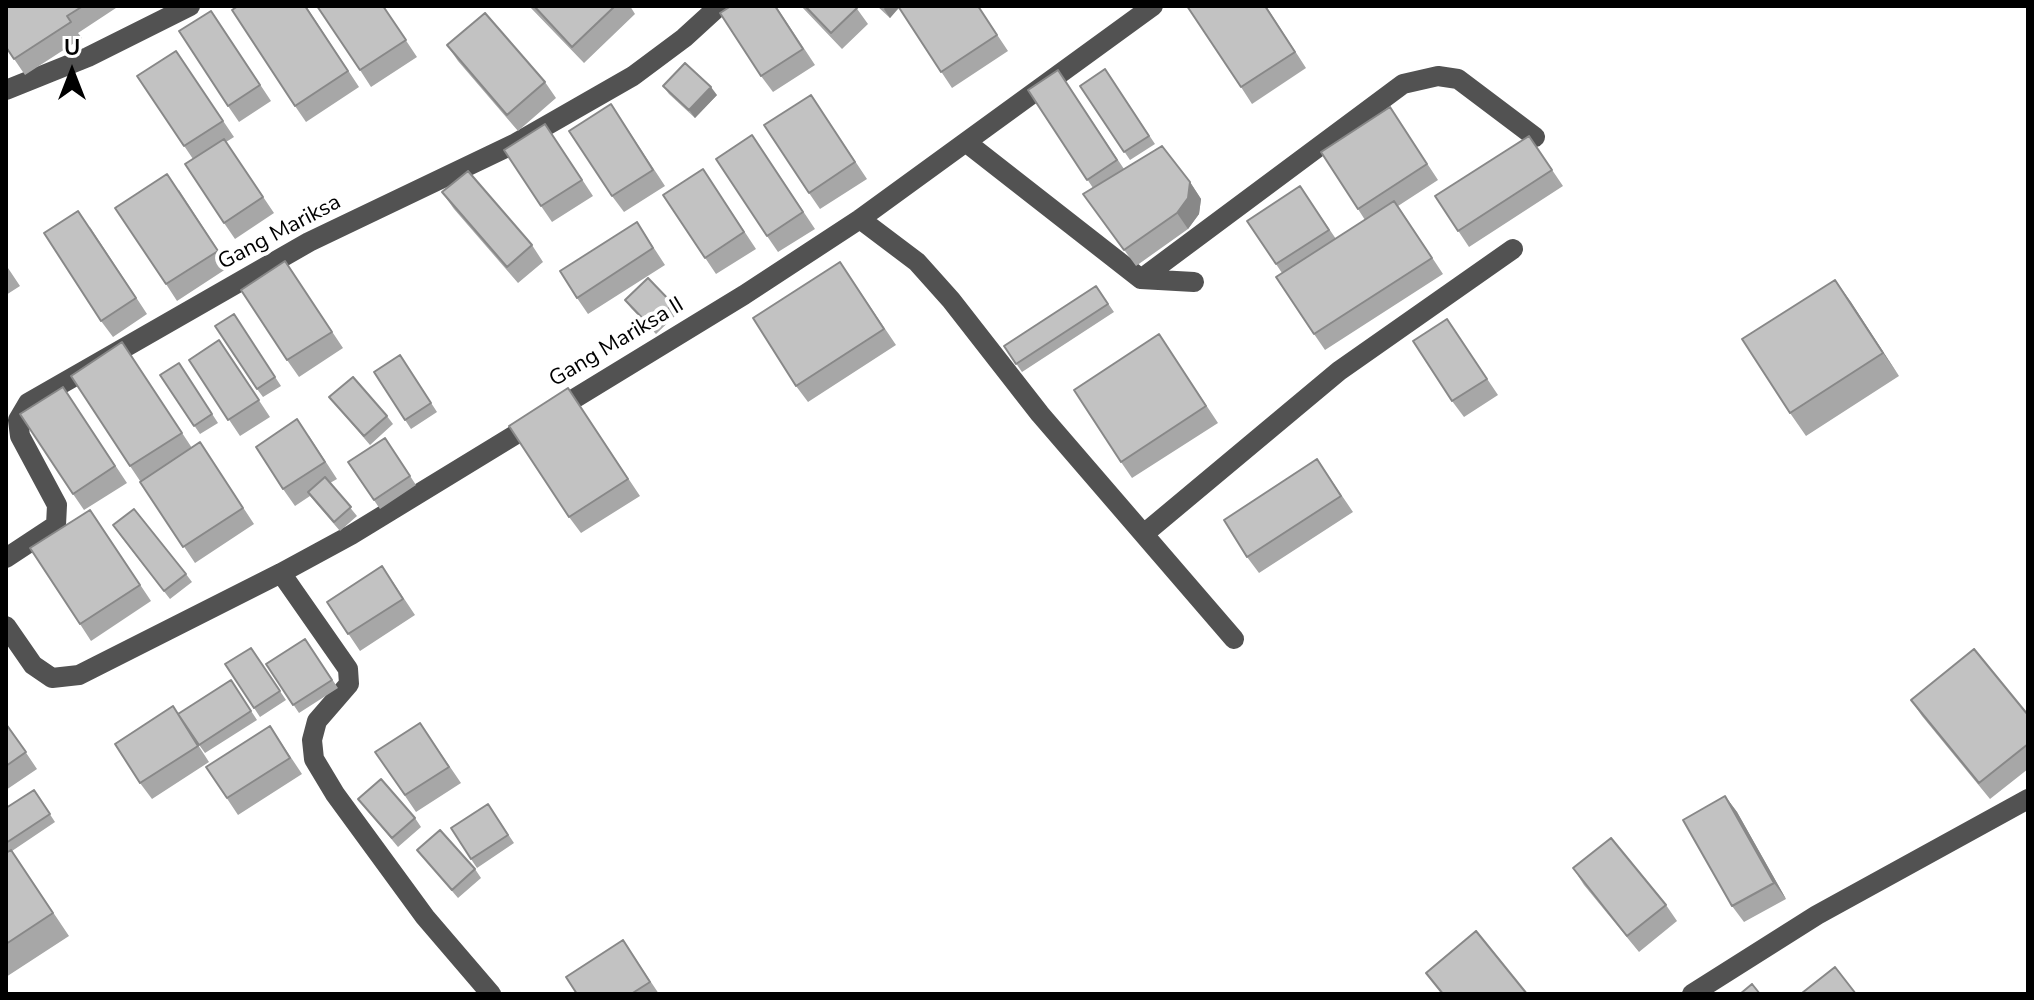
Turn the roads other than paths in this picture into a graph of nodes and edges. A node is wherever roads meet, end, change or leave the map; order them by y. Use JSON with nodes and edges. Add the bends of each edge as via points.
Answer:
{"nodes":[{"id":1,"x":190,"y":6,"type":"edge"},
{"id":2,"x":719,"y":6,"type":"edge"},
{"id":3,"x":1153,"y":6,"type":"edge"},
{"id":4,"x":6,"y":90,"type":"edge"},
{"id":5,"x":1535,"y":137,"type":"dead end"},
{"id":6,"x":967,"y":143,"type":"junction"},
{"id":7,"x":860,"y":219,"type":"junction"},
{"id":8,"x":1513,"y":249,"type":"dead end"},
{"id":9,"x":1141,"y":279,"type":"junction"},
{"id":10,"x":1194,"y":282,"type":"dead end"},
{"id":11,"x":1145,"y":533,"type":"junction"},
{"id":12,"x":6,"y":558,"type":"edge"},
{"id":13,"x":281,"y":573,"type":"junction"},
{"id":14,"x":6,"y":626,"type":"edge"},
{"id":15,"x":1234,"y":639,"type":"dead end"},
{"id":16,"x":2028,"y":799,"type":"edge"},
{"id":17,"x":491,"y":994,"type":"edge"},
{"id":18,"x":1692,"y":994,"type":"edge"}],
"edges":[{"from":1,"to":4,"type":"street","via":[[88,57]]},
{"from":2,"to":12,"type":"street","name":"Gang Mariksa","via":[[633,76],[516,143],[309,242],[28,403],[18,420],[20,436],[57,505],[56,525]]},
{"from":3,"to":6,"type":"street","name":"Gang Mariksa II"},
{"from":5,"to":9,"type":"street","via":[[1458,79],[1438,76],[1403,84]]},
{"from":6,"to":7,"type":"street","name":"Gang Mariksa II"},
{"from":6,"to":9,"type":"street"},
{"from":7,"to":11,"type":"street","via":[[917,262]]},
{"from":7,"to":13,"type":"street","name":"Gang Mariksa II","via":[[744,295]]},
{"from":8,"to":11,"type":"street","via":[[1339,371]]},
{"from":9,"to":10,"type":"street"},
{"from":11,"to":15,"type":"street"},
{"from":13,"to":14,"type":"street","name":"Gang Mariksa II","via":[[79,675],[52,678],[33,665]]},
{"from":13,"to":17,"type":"street","via":[[348,669],[349,684],[317,721],[314,759],[425,917]]},
{"from":16,"to":18,"type":"street","via":[[1817,915]]}]}
